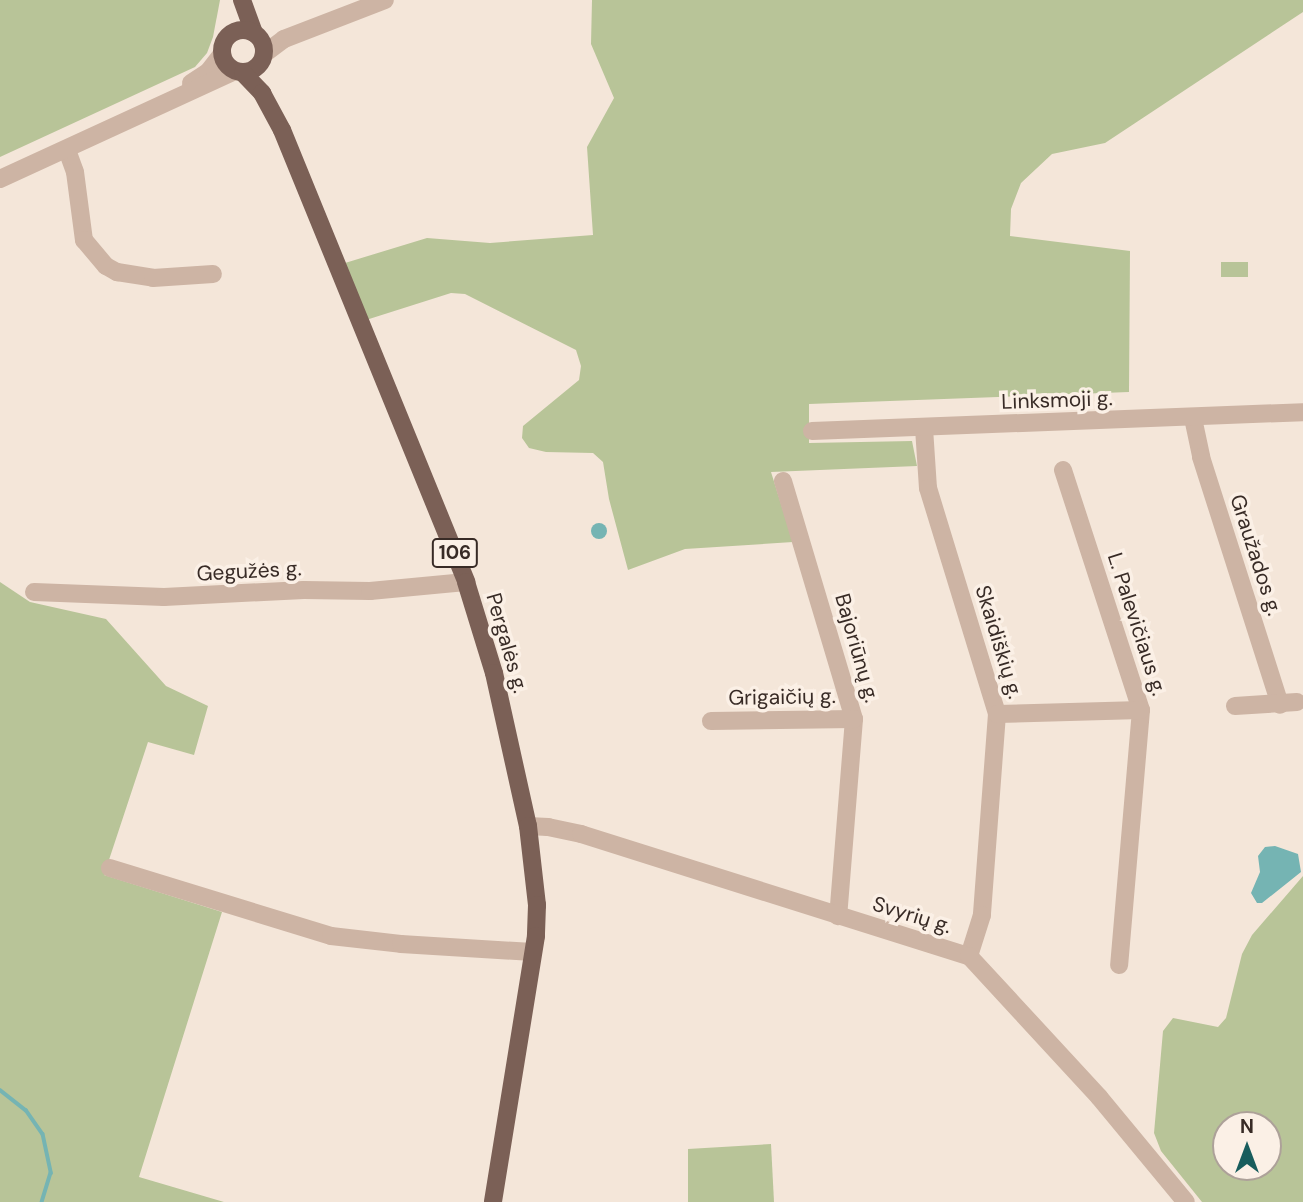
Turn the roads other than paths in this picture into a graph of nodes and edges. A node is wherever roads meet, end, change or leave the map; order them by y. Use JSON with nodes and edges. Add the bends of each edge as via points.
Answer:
{"nodes":[{"id":1,"x":239,"y":0,"type":"edge"},
{"id":2,"x":385,"y":0,"type":"edge"},
{"id":3,"x":232,"y":34,"type":"junction"},
{"id":4,"x":260,"y":46,"type":"junction"},
{"id":5,"x":222,"y":54,"type":"junction"},
{"id":6,"x":239,"y":72,"type":"junction"},
{"id":7,"x":153,"y":108,"type":"junction"},
{"id":8,"x":280,"y":126,"type":"junction"},
{"id":9,"x":67,"y":150,"type":"junction"},
{"id":10,"x":0,"y":179,"type":"edge"},
{"id":11,"x":213,"y":274,"type":"dead end"},
{"id":12,"x":1303,"y":412,"type":"edge"},
{"id":13,"x":1193,"y":418,"type":"junction"},
{"id":14,"x":924,"y":428,"type":"junction"},
{"id":15,"x":812,"y":432,"type":"dead end"},
{"id":16,"x":1063,"y":470,"type":"dead end"},
{"id":17,"x":783,"y":481,"type":"dead end"},
{"id":18,"x":466,"y":582,"type":"junction"},
{"id":19,"x":34,"y":592,"type":"dead end"},
{"id":20,"x":1235,"y":706,"type":"dead end"},
{"id":21,"x":1142,"y":710,"type":"junction"},
{"id":22,"x":997,"y":714,"type":"junction"},
{"id":23,"x":854,"y":719,"type":"junction"},
{"id":24,"x":711,"y":721,"type":"dead end"},
{"id":25,"x":528,"y":826,"type":"junction"},
{"id":26,"x":110,"y":868,"type":"dead end"},
{"id":27,"x":830,"y":914,"type":"junction"},
{"id":28,"x":533,"y":952,"type":"junction"},
{"id":29,"x":969,"y":956,"type":"junction"},
{"id":30,"x":1119,"y":965,"type":"dead end"},
{"id":31,"x":493,"y":1202,"type":"edge"},
{"id":32,"x":1186,"y":1202,"type":"edge"}],
"edges":[{"from":1,"to":3,"type":"main road","name":"Pergalės g.","number":"106"},
{"from":1,"to":4,"type":"main road","name":"Pergalės g.","number":"106"},
{"from":2,"to":4,"type":"street"},
{"from":3,"to":4,"type":"main road","via":[[243,30]]},
{"from":3,"to":5,"type":"main road"},
{"from":4,"to":6,"type":"main road","via":[[255,69]]},
{"from":4,"to":8,"type":"main road","name":"Pergalės g.","number":"106"},
{"from":5,"to":6,"type":"main road"},
{"from":5,"to":7,"type":"street","via":[[208,72]]},
{"from":6,"to":7,"type":"street"},
{"from":6,"to":8,"type":"main road","name":"Pergalės g.","number":"106","via":[[262,93]]},
{"from":7,"to":9,"type":"street"},
{"from":8,"to":18,"type":"main road","name":"Pergalės g.","number":"106"},
{"from":9,"to":10,"type":"street"},
{"from":9,"to":11,"type":"street","via":[[75,172],[84,240],[106,266],[153,278]]},
{"from":12,"to":13,"type":"street","name":"Linksmoji g."},
{"from":13,"to":14,"type":"street","name":"Linksmoji g."},
{"from":13,"to":20,"type":"street","name":"Graužados g.","via":[[1201,457],[1288,704]]},
{"from":14,"to":15,"type":"street","name":"Linksmoji g."},
{"from":14,"to":22,"type":"street","name":"Skaidiškių g.","via":[[928,488]]},
{"from":16,"to":21,"type":"street","name":"L. Palevičiaus g."},
{"from":17,"to":23,"type":"street","name":"Bajoriūnų g."},
{"from":18,"to":19,"type":"street","name":"Gegužės g.","via":[[370,591],[164,597]]},
{"from":18,"to":25,"type":"main road","name":"Pergalės g.","number":"106","via":[[494,673]]},
{"from":21,"to":22,"type":"street"},
{"from":21,"to":30,"type":"street","name":"L. Palevičiaus g."},
{"from":22,"to":29,"type":"street","name":"Skaidiškių g.","via":[[982,915]]},
{"from":23,"to":24,"type":"street","name":"Grigaičių g."},
{"from":23,"to":27,"type":"street","name":"Bajoriūnų g."},
{"from":25,"to":27,"type":"street","name":"Svyrių g.","via":[[581,834]]},
{"from":25,"to":28,"type":"main road","name":"Pergalės g.","number":"106","via":[[537,880]]},
{"from":26,"to":28,"type":"street","via":[[331,936]]},
{"from":27,"to":29,"type":"street","name":"Svyrių g."},
{"from":28,"to":31,"type":"main road","name":"Pergalės g.","number":"106"},
{"from":29,"to":32,"type":"street","name":"Svyrių g.","via":[[1099,1097]]}]}
